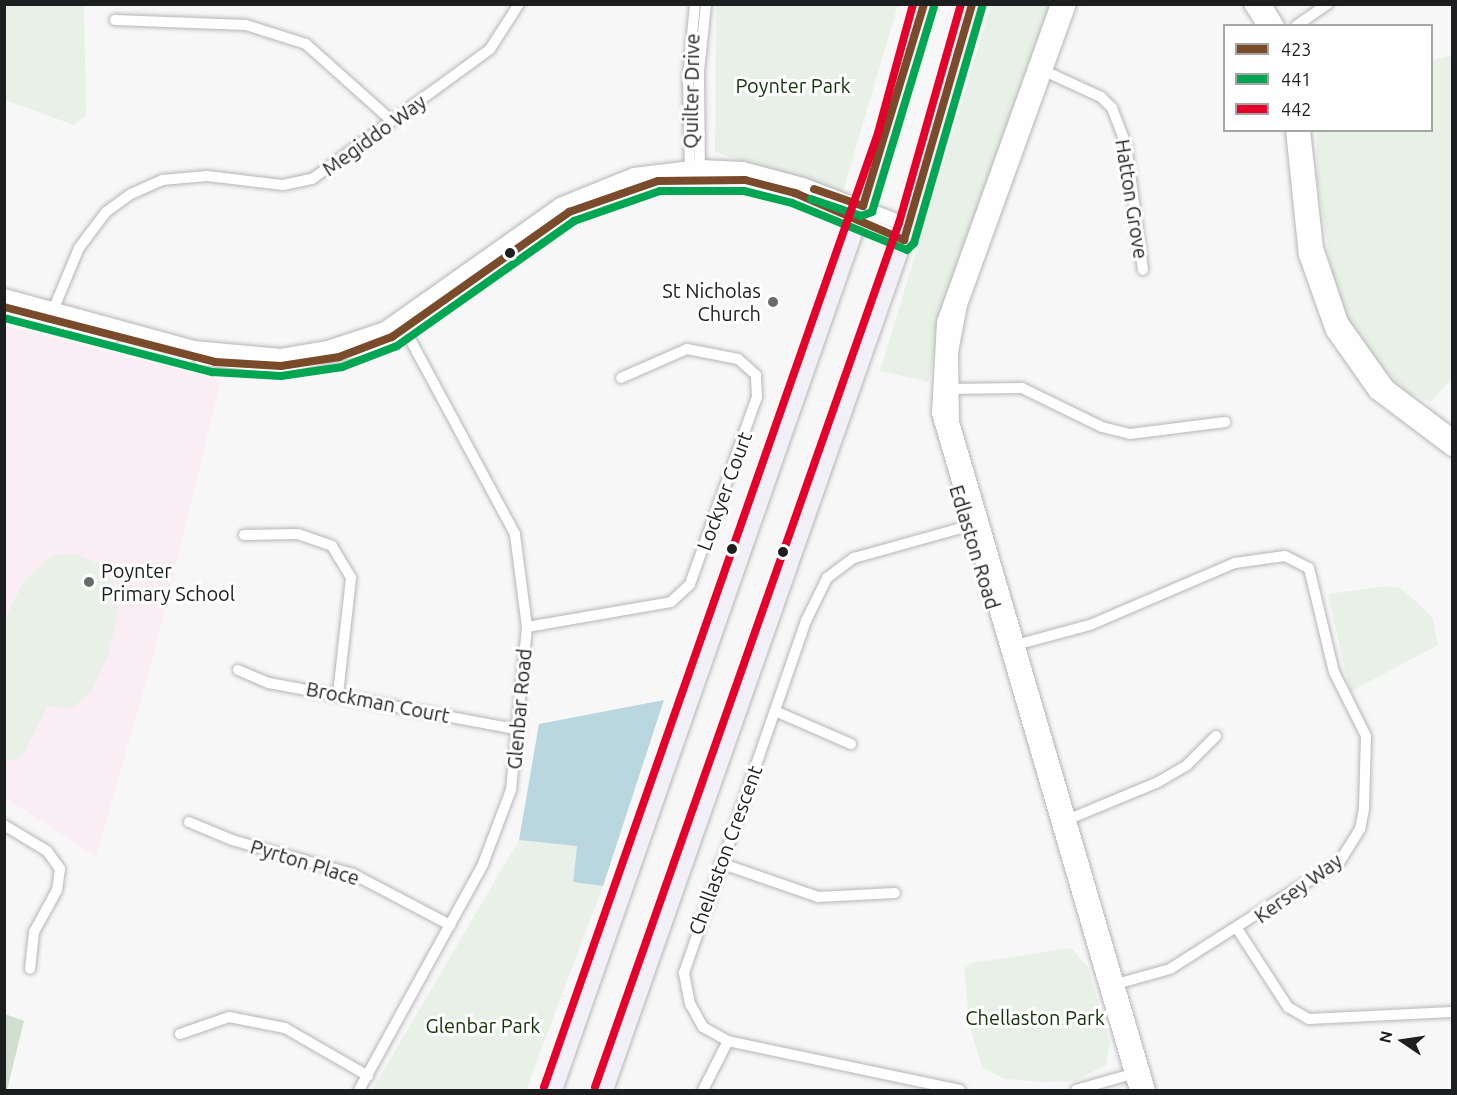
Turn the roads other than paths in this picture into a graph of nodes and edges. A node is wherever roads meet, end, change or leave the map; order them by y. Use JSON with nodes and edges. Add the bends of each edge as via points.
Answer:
{"nodes":[{"id":1,"x":519,"y":4,"type":"edge"},
{"id":2,"x":695,"y":4,"type":"edge"},
{"id":3,"x":706,"y":4,"type":"edge"},
{"id":4,"x":924,"y":4,"type":"edge"},
{"id":5,"x":972,"y":4,"type":"edge"},
{"id":6,"x":1058,"y":4,"type":"edge"},
{"id":7,"x":1069,"y":4,"type":"edge"},
{"id":8,"x":1251,"y":4,"type":"edge"},
{"id":9,"x":1264,"y":4,"type":"edge"},
{"id":10,"x":1328,"y":4,"type":"edge"},
{"id":11,"x":115,"y":20,"type":"dead end"},
{"id":12,"x":1264,"y":24,"type":"edge"},
{"id":13,"x":1276,"y":24,"type":"edge"},
{"id":14,"x":1299,"y":24,"type":"edge"},
{"id":15,"x":1040,"y":69,"type":"junction"},
{"id":16,"x":392,"y":121,"type":"junction"},
{"id":17,"x":1293,"y":132,"type":"edge"},
{"id":18,"x":1303,"y":132,"type":"edge"},
{"id":19,"x":695,"y":172,"type":"junction"},
{"id":20,"x":860,"y":214,"type":"junction"},
{"id":21,"x":906,"y":233,"type":"junction"},
{"id":22,"x":1143,"y":270,"type":"dead end"},
{"id":23,"x":4,"y":296,"type":"edge"},
{"id":24,"x":4,"y":307,"type":"edge"},
{"id":25,"x":51,"y":313,"type":"junction"},
{"id":26,"x":402,"y":326,"type":"junction"},
{"id":27,"x":621,"y":378,"type":"dead end"},
{"id":28,"x":944,"y":390,"type":"junction"},
{"id":29,"x":1225,"y":422,"type":"dead end"},
{"id":30,"x":1447,"y":433,"type":"edge"},
{"id":31,"x":1452,"y":449,"type":"edge"},
{"id":32,"x":973,"y":524,"type":"junction"},
{"id":33,"x":244,"y":535,"type":"dead end"},
{"id":34,"x":526,"y":627,"type":"junction"},
{"id":35,"x":1011,"y":646,"type":"junction"},
{"id":36,"x":238,"y":670,"type":"dead end"},
{"id":37,"x":338,"y":693,"type":"junction"},
{"id":38,"x":775,"y":711,"type":"junction"},
{"id":39,"x":520,"y":730,"type":"junction"},
{"id":40,"x":1216,"y":736,"type":"dead end"},
{"id":41,"x":851,"y":744,"type":"dead end"},
{"id":42,"x":1064,"y":821,"type":"junction"},
{"id":43,"x":189,"y":822,"type":"dead end"},
{"id":44,"x":4,"y":825,"type":"edge"},
{"id":45,"x":720,"y":863,"type":"junction"},
{"id":46,"x":895,"y":893,"type":"dead end"},
{"id":47,"x":450,"y":925,"type":"junction"},
{"id":48,"x":1238,"y":930,"type":"junction"},
{"id":49,"x":30,"y":969,"type":"dead end"},
{"id":50,"x":1112,"y":985,"type":"junction"},
{"id":51,"x":1452,"y":1012,"type":"edge"},
{"id":52,"x":180,"y":1034,"type":"dead end"},
{"id":53,"x":728,"y":1041,"type":"junction"},
{"id":54,"x":1137,"y":1072,"type":"junction"},
{"id":55,"x":368,"y":1076,"type":"junction"},
{"id":56,"x":359,"y":1090,"type":"edge"},
{"id":57,"x":554,"y":1090,"type":"edge"},
{"id":58,"x":605,"y":1090,"type":"edge"},
{"id":59,"x":703,"y":1090,"type":"edge"},
{"id":60,"x":959,"y":1090,"type":"edge"},
{"id":61,"x":1076,"y":1090,"type":"edge"},
{"id":62,"x":1137,"y":1090,"type":"edge"},
{"id":63,"x":1148,"y":1090,"type":"edge"}],
"edges":[{"from":1,"to":16,"type":"street","name":"Megiddo Way","via":[[490,50]]},
{"from":2,"to":19,"type":"street","name":"Quilter Drive","via":[[688,67]]},
{"from":3,"to":19,"type":"street","name":"Quilter Drive"},
{"from":4,"to":20,"type":"main road"},
{"from":5,"to":21,"type":"main road"},
{"from":6,"to":15,"type":"street","name":"Edlaston Road"},
{"from":7,"to":15,"type":"street","name":"Edlaston Road"},
{"from":8,"to":12,"type":"street"},
{"from":9,"to":13,"type":"street"},
{"from":10,"to":14,"type":"street"},
{"from":11,"to":16,"type":"street","via":[[246,25],[306,44]]},
{"from":15,"to":22,"type":"street","name":"Hatton Grove","via":[[1101,97],[1112,108],[1126,144]]},
{"from":15,"to":28,"type":"street","name":"Edlaston Road","via":[[960,305]]},
{"from":16,"to":25,"type":"street","name":"Megiddo Way","via":[[312,179],[284,185],[207,176],[162,180],[131,194],[106,212],[79,248]]},
{"from":17,"to":30,"type":"street","via":[[1302,232],[1323,310],[1376,392]]},
{"from":18,"to":30,"type":"street","via":[[1316,248],[1341,322],[1387,387]]},
{"from":19,"to":20,"type":"street","via":[[745,180]]},
{"from":19,"to":26,"type":"street","via":[[634,175],[560,205]]},
{"from":20,"to":21,"type":"street"},
{"from":20,"to":57,"type":"main road"},
{"from":21,"to":58,"type":"main road"},
{"from":23,"to":25,"type":"street"},
{"from":24,"to":25,"type":"street"},
{"from":25,"to":26,"type":"street","via":[[194,348],[259,357],[328,348]]},
{"from":26,"to":34,"type":"street","name":"Glenbar Road","via":[[515,534]]},
{"from":27,"to":34,"type":"street","name":"Lockyer Court","via":[[687,349],[738,359],[756,375],[758,397],[690,584],[671,602]]},
{"from":28,"to":29,"type":"street","via":[[1022,388],[1102,427],[1130,434]]},
{"from":28,"to":32,"type":"street","name":"Edlaston Road"},
{"from":30,"to":31,"type":"street"},
{"from":32,"to":35,"type":"street","name":"Edlaston Road"},
{"from":32,"to":38,"type":"street","name":"Chellaston Crescent","via":[[854,558],[827,578]]},
{"from":33,"to":37,"type":"street","via":[[298,534],[332,546],[351,578]]},
{"from":34,"to":39,"type":"street","name":"Glenbar Road"},
{"from":35,"to":42,"type":"street","name":"Edlaston Road"},
{"from":35,"to":48,"type":"street","name":"Kersey Way","via":[[1090,625],[1235,563],[1285,556],[1309,568],[1334,672],[1366,736],[1364,809],[1340,861]]},
{"from":36,"to":37,"type":"street","name":"Brockman Court","via":[[269,683]]},
{"from":37,"to":39,"type":"street","name":"Brockman Court"},
{"from":38,"to":41,"type":"street"},
{"from":38,"to":45,"type":"street","name":"Chellaston Crescent"},
{"from":39,"to":47,"type":"street","name":"Glenbar Road","via":[[511,790],[483,864]]},
{"from":40,"to":42,"type":"street","via":[[1187,765],[1158,782]]},
{"from":42,"to":50,"type":"street","name":"Edlaston Road"},
{"from":43,"to":47,"type":"street","name":"Pyrton Place","via":[[232,840],[353,874]]},
{"from":44,"to":49,"type":"street","via":[[47,851],[60,869],[57,890],[34,932]]},
{"from":45,"to":46,"type":"street","via":[[818,897]]},
{"from":45,"to":53,"type":"street","name":"Chellaston Crescent","via":[[688,953],[685,987],[703,1027]]},
{"from":47,"to":55,"type":"street","name":"Glenbar Road"},
{"from":48,"to":50,"type":"street","name":"Kersey Way","via":[[1170,969]]},
{"from":48,"to":51,"type":"street","via":[[1288,1007],[1309,1019]]},
{"from":50,"to":54,"type":"street","name":"Edlaston Road"},
{"from":52,"to":55,"type":"street","via":[[229,1017],[285,1028]]},
{"from":53,"to":59,"type":"street"},
{"from":53,"to":60,"type":"street","name":"Chellaston Crescent"},
{"from":54,"to":61,"type":"street"},
{"from":54,"to":62,"type":"street","name":"Edlaston Road"},
{"from":54,"to":63,"type":"street","name":"Edlaston Road"},
{"from":55,"to":56,"type":"street","name":"Glenbar Road"}]}
